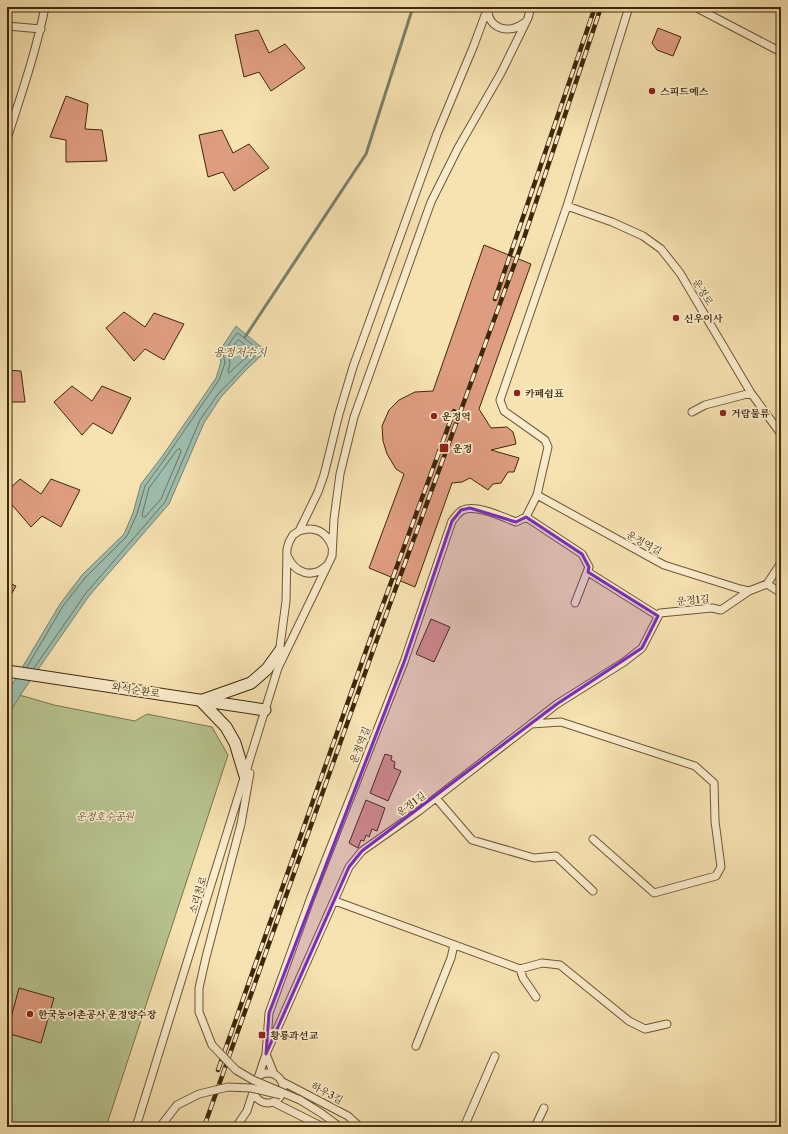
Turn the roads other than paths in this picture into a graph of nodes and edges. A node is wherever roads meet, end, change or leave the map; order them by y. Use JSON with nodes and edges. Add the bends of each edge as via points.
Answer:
{"nodes":[{"id":1,"x":45,"y":7,"type":"edge"},
{"id":2,"x":488,"y":7,"type":"edge"},
{"id":3,"x":629,"y":7,"type":"edge"},
{"id":4,"x":695,"y":7,"type":"edge"},
{"id":5,"x":530,"y":11,"type":"edge"},
{"id":6,"x":7,"y":26,"type":"edge"},
{"id":7,"x":41,"y":29,"type":"junction"},
{"id":8,"x":781,"y":52,"type":"edge"},
{"id":9,"x":7,"y":139,"type":"edge"},
{"id":10,"x":567,"y":206,"type":"junction"},
{"id":11,"x":751,"y":393,"type":"junction"},
{"id":12,"x":692,"y":412,"type":"dead end"},
{"id":13,"x":781,"y":434,"type":"edge"},
{"id":14,"x":537,"y":495,"type":"junction"},
{"id":15,"x":526,"y":517,"type":"junction"},
{"id":16,"x":299,"y":531,"type":"junction"},
{"id":17,"x":332,"y":549,"type":"junction"},
{"id":18,"x":288,"y":557,"type":"junction"},
{"id":19,"x":329,"y":563,"type":"junction"},
{"id":20,"x":781,"y":563,"type":"edge"},
{"id":21,"x":588,"y":572,"type":"junction"},
{"id":22,"x":767,"y":584,"type":"junction"},
{"id":23,"x":749,"y":590,"type":"junction"},
{"id":24,"x":781,"y":593,"type":"edge"},
{"id":25,"x":575,"y":603,"type":"dead end"},
{"id":26,"x":658,"y":616,"type":"junction"},
{"id":27,"x":280,"y":650,"type":"junction"},
{"id":28,"x":278,"y":668,"type":"junction"},
{"id":29,"x":7,"y":671,"type":"edge"},
{"id":30,"x":200,"y":700,"type":"junction"},
{"id":31,"x":265,"y":710,"type":"junction"},
{"id":32,"x":530,"y":724,"type":"junction"},
{"id":33,"x":257,"y":738,"type":"junction"},
{"id":34,"x":245,"y":776,"type":"junction"},
{"id":35,"x":436,"y":798,"type":"junction"},
{"id":36,"x":593,"y":838,"type":"dead end"},
{"id":37,"x":593,"y":891,"type":"dead end"},
{"id":38,"x":335,"y":901,"type":"junction"},
{"id":39,"x":454,"y":945,"type":"junction"},
{"id":40,"x":520,"y":969,"type":"junction"},
{"id":41,"x":536,"y":997,"type":"dead end"},
{"id":42,"x":667,"y":1024,"type":"dead end"},
{"id":43,"x":416,"y":1046,"type":"dead end"},
{"id":44,"x":266,"y":1054,"type":"junction"},
{"id":45,"x":495,"y":1056,"type":"dead end"},
{"id":46,"x":274,"y":1074,"type":"junction"},
{"id":47,"x":259,"y":1075,"type":"junction"},
{"id":48,"x":281,"y":1081,"type":"junction"},
{"id":49,"x":253,"y":1092,"type":"junction"},
{"id":50,"x":300,"y":1100,"type":"junction"},
{"id":51,"x":273,"y":1102,"type":"junction"},
{"id":52,"x":263,"y":1103,"type":"junction"},
{"id":53,"x":544,"y":1108,"type":"dead end"},
{"id":54,"x":247,"y":1111,"type":"junction"},
{"id":55,"x":136,"y":1127,"type":"edge"},
{"id":56,"x":160,"y":1127,"type":"edge"},
{"id":57,"x":236,"y":1127,"type":"edge"},
{"id":58,"x":323,"y":1127,"type":"edge"},
{"id":59,"x":340,"y":1127,"type":"edge"},
{"id":60,"x":360,"y":1127,"type":"edge"},
{"id":61,"x":464,"y":1127,"type":"edge"},
{"id":62,"x":535,"y":1127,"type":"edge"}],
"edges":[{"from":1,"to":7,"type":"street"},
{"from":2,"to":5,"type":"street","via":[[493,23],[512,30],[524,23]]},
{"from":2,"to":16,"type":"street","via":[[437,134],[373,310],[353,367],[322,481]]},
{"from":3,"to":10,"type":"street"},
{"from":4,"to":8,"type":"street"},
{"from":5,"to":17,"type":"street","via":[[501,73],[458,148],[431,202],[354,417],[340,474]]},
{"from":6,"to":7,"type":"street"},
{"from":7,"to":9,"type":"street"},
{"from":10,"to":11,"type":"street","name":"운정로","via":[[644,236],[661,250],[680,273]]},
{"from":10,"to":14,"type":"street","via":[[500,400],[504,412],[545,440],[548,447]]},
{"from":11,"to":12,"type":"street","via":[[705,405]]},
{"from":11,"to":13,"type":"street","name":"운정로"},
{"from":14,"to":15,"type":"street"},
{"from":14,"to":23,"type":"street","name":"운정역길","via":[[664,565]]},
{"from":15,"to":21,"type":"street","via":[[582,554],[589,567]]},
{"from":15,"to":44,"type":"street","name":"운정역길","via":[[516,522],[470,508],[461,510],[452,521],[404,662],[311,897],[269,1012]]},
{"from":16,"to":17,"type":"street","via":[[307,528],[321,531],[327,536]]},
{"from":16,"to":18,"type":"street","via":[[289,542]]},
{"from":17,"to":19,"type":"street"},
{"from":18,"to":19,"type":"street","via":[[291,564],[303,573],[318,572]]},
{"from":18,"to":27,"type":"street"},
{"from":19,"to":28,"type":"street"},
{"from":20,"to":22,"type":"street"},
{"from":21,"to":25,"type":"street"},
{"from":21,"to":26,"type":"street"},
{"from":22,"to":23,"type":"street"},
{"from":22,"to":24,"type":"street"},
{"from":23,"to":26,"type":"street","name":"운정1길","via":[[721,610],[712,608],[660,613]]},
{"from":26,"to":32,"type":"street","name":"운정1길","via":[[642,648]]},
{"from":27,"to":28,"type":"street"},
{"from":27,"to":30,"type":"street","via":[[267,669],[251,683]]},
{"from":28,"to":31,"type":"street","name":"소리천로"},
{"from":29,"to":30,"type":"street","name":"와석순환로"},
{"from":30,"to":31,"type":"street","name":"와석순환로"},
{"from":30,"to":34,"type":"street","via":[[226,727],[235,743]]},
{"from":31,"to":33,"type":"street","name":"소리천로"},
{"from":32,"to":35,"type":"street","name":"운정1길"},
{"from":32,"to":36,"type":"street","via":[[561,722],[695,766],[714,783],[715,821],[721,867],[716,876],[654,893]]},
{"from":33,"to":34,"type":"street","name":"소리천로"},
{"from":33,"to":50,"type":"street","bridge":true,"via":[[240,824],[204,963],[199,988],[200,1012],[212,1045],[236,1070]]},
{"from":34,"to":55,"type":"street","name":"소리천로"},
{"from":35,"to":37,"type":"street","via":[[472,840],[534,858],[556,856]]},
{"from":35,"to":38,"type":"street","name":"운정1길","via":[[362,851],[349,867]]},
{"from":38,"to":39,"type":"street"},
{"from":38,"to":44,"type":"street","name":"운정1길"},
{"from":39,"to":40,"type":"street"},
{"from":39,"to":43,"type":"street"},
{"from":40,"to":41,"type":"street"},
{"from":40,"to":42,"type":"street","via":[[542,962],[560,965],[629,1021],[645,1029]]},
{"from":44,"to":46,"type":"street"},
{"from":44,"to":47,"type":"street","name":"운정1길"},
{"from":45,"to":61,"type":"street"},
{"from":46,"to":47,"type":"street"},
{"from":46,"to":48,"type":"street"},
{"from":47,"to":49,"type":"street","via":[[253,1083]]},
{"from":48,"to":51,"type":"street","via":[[281,1096]]},
{"from":48,"to":60,"type":"street","name":"하우3길","via":[[348,1116]]},
{"from":49,"to":52,"type":"street"},
{"from":49,"to":54,"type":"street"},
{"from":50,"to":56,"type":"street","bridge":true,"via":[[251,1088],[228,1087],[199,1094],[177,1106]]},
{"from":50,"to":59,"type":"street"},
{"from":51,"to":52,"type":"street"},
{"from":51,"to":58,"type":"street"},
{"from":52,"to":54,"type":"street"},
{"from":53,"to":62,"type":"street"},
{"from":54,"to":57,"type":"street"}]}
